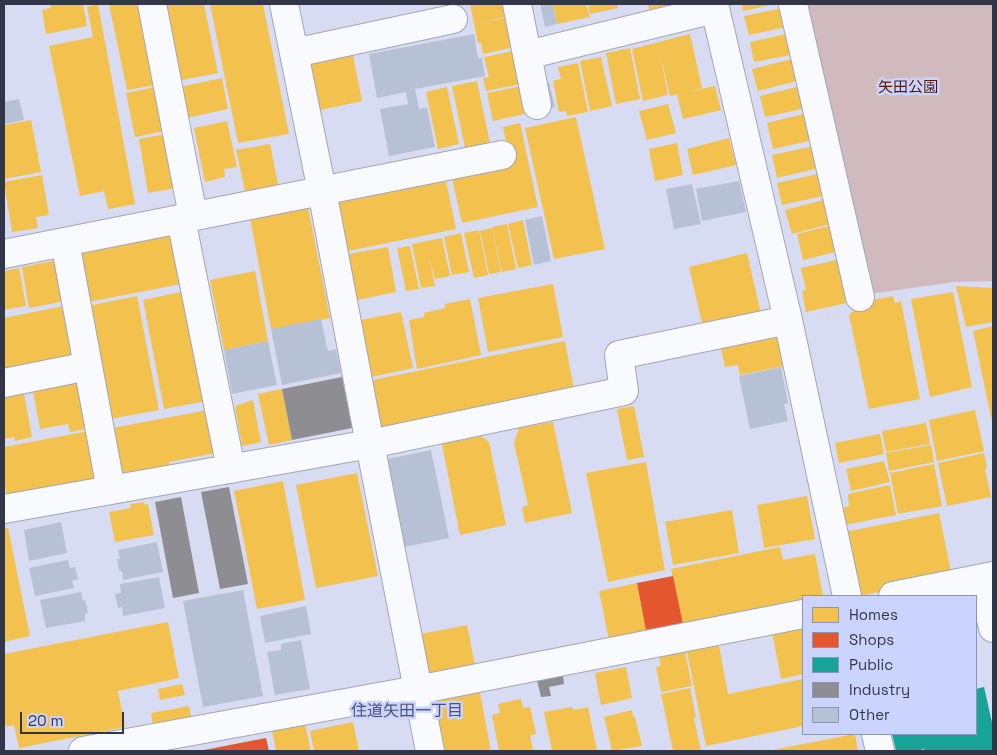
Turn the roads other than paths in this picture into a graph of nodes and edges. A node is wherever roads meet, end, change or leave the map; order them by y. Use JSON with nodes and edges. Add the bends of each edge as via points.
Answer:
{"nodes":[{"id":1,"x":152,"y":4,"type":"edge"},
{"id":2,"x":284,"y":4,"type":"edge"},
{"id":3,"x":517,"y":4,"type":"edge"},
{"id":4,"x":793,"y":4,"type":"edge"},
{"id":5,"x":715,"y":6,"type":"edge"},
{"id":6,"x":453,"y":19,"type":"dead end"},
{"id":7,"x":294,"y":53,"type":"junction"},
{"id":8,"x":527,"y":55,"type":"junction"},
{"id":9,"x":537,"y":105,"type":"dead end"},
{"id":10,"x":502,"y":155,"type":"dead end"},
{"id":11,"x":322,"y":190,"type":"junction"},
{"id":12,"x":187,"y":217,"type":"junction"},
{"id":13,"x":65,"y":242,"type":"junction"},
{"id":14,"x":4,"y":254,"type":"edge"},
{"id":15,"x":860,"y":297,"type":"road end"},
{"id":16,"x":788,"y":320,"type":"junction"},
{"id":17,"x":88,"y":366,"type":"junction"},
{"id":18,"x":4,"y":383,"type":"edge"},
{"id":19,"x":370,"y":444,"type":"junction"},
{"id":20,"x":231,"y":468,"type":"junction"},
{"id":21,"x":111,"y":490,"type":"junction"},
{"id":22,"x":4,"y":510,"type":"edge"},
{"id":23,"x":988,"y":577,"type":"edge"},
{"id":24,"x":847,"y":595,"type":"edge"},
{"id":25,"x":898,"y":595,"type":"edge"},
{"id":26,"x":802,"y":614,"type":"edge"},
{"id":27,"x":993,"y":628,"type":"edge"},
{"id":28,"x":417,"y":690,"type":"junction"},
{"id":29,"x":876,"y":735,"type":"edge"},
{"id":30,"x":83,"y":751,"type":"edge"},
{"id":31,"x":430,"y":751,"type":"edge"},
{"id":32,"x":880,"y":751,"type":"edge"}],
"edges":[{"from":1,"to":12,"type":"street"},
{"from":2,"to":7,"type":"street"},
{"from":3,"to":8,"type":"street"},
{"from":4,"to":15,"type":"street"},
{"from":5,"to":8,"type":"street"},
{"from":5,"to":16,"type":"street"},
{"from":6,"to":7,"type":"street"},
{"from":7,"to":11,"type":"street"},
{"from":8,"to":9,"type":"street"},
{"from":10,"to":11,"type":"street"},
{"from":11,"to":12,"type":"street"},
{"from":11,"to":19,"type":"street"},
{"from":12,"to":13,"type":"street"},
{"from":12,"to":20,"type":"street"},
{"from":13,"to":14,"type":"street"},
{"from":13,"to":17,"type":"street"},
{"from":16,"to":19,"type":"street","via":[[619,355],[624,391]]},
{"from":16,"to":24,"type":"street"},
{"from":17,"to":18,"type":"street"},
{"from":17,"to":21,"type":"street"},
{"from":19,"to":20,"type":"street"},
{"from":19,"to":28,"type":"street"},
{"from":20,"to":21,"type":"street"},
{"from":21,"to":22,"type":"street"},
{"from":23,"to":25,"type":"street"},
{"from":23,"to":27,"type":"street"},
{"from":26,"to":28,"type":"street"},
{"from":28,"to":30,"type":"street"},
{"from":28,"to":31,"type":"street"},
{"from":29,"to":32,"type":"street"}]}
